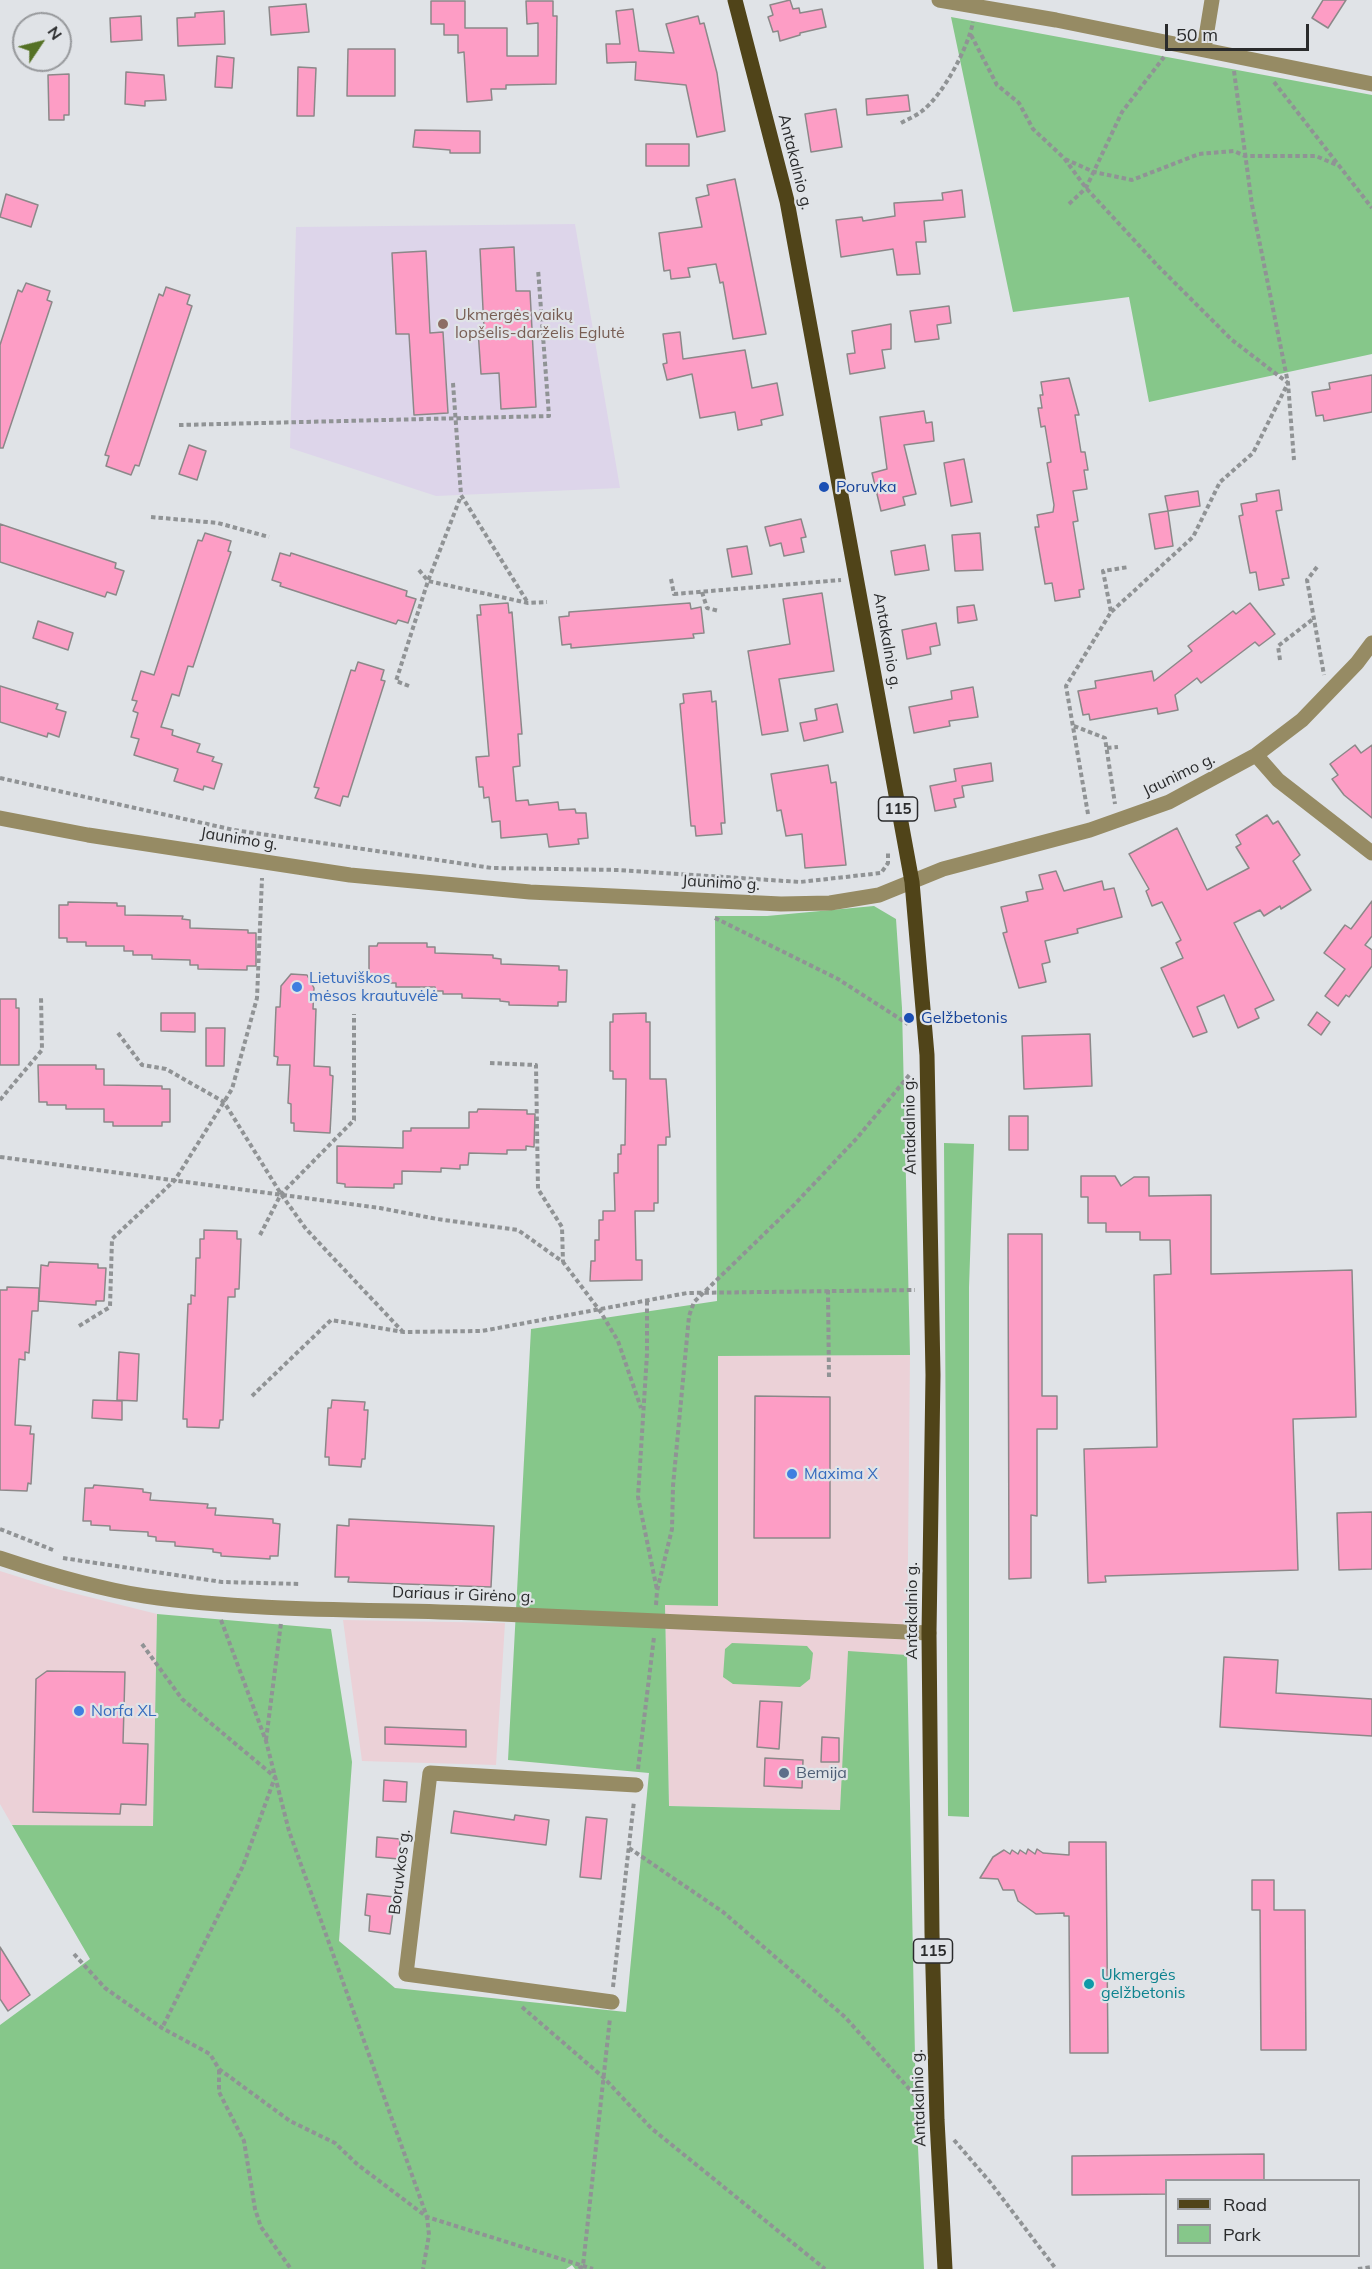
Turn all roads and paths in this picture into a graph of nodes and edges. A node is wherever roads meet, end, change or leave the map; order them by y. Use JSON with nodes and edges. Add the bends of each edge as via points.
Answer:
{"nodes":[{"id":1,"x":735,"y":0,"type":"edge"},
{"id":2,"x":939,"y":0,"type":"edge"},
{"id":3,"x":1212,"y":0,"type":"edge"},
{"id":4,"x":976,"y":6,"type":"junction"},
{"id":5,"x":971,"y":34,"type":"junction"},
{"id":6,"x":1174,"y":43,"type":"junction"},
{"id":7,"x":1204,"y":49,"type":"junction"},
{"id":8,"x":1232,"y":55,"type":"junction"},
{"id":9,"x":1257,"y":60,"type":"junction"},
{"id":10,"x":1372,"y":84,"type":"edge"},
{"id":11,"x":901,"y":123,"type":"dead end"},
{"id":12,"x":1245,"y":156,"type":"junction"},
{"id":13,"x":1064,"y":158,"type":"junction"},
{"id":14,"x":1339,"y":166,"type":"junction"},
{"id":15,"x":1094,"y":172,"type":"junction"},
{"id":16,"x":1086,"y":188,"type":"junction"},
{"id":17,"x":1069,"y":204,"type":"dead end"},
{"id":18,"x":1372,"y":208,"type":"edge"},
{"id":19,"x":538,"y":269,"type":"dead end"},
{"id":20,"x":453,"y":383,"type":"dead end"},
{"id":21,"x":1288,"y":383,"type":"junction"},
{"id":22,"x":456,"y":419,"type":"junction"},
{"id":23,"x":179,"y":425,"type":"dead end"},
{"id":24,"x":1294,"y":460,"type":"dead end"},
{"id":25,"x":461,"y":495,"type":"junction"},
{"id":26,"x":151,"y":517,"type":"dead end"},
{"id":27,"x":269,"y":537,"type":"dead end"},
{"id":28,"x":1129,"y":567,"type":"dead end"},
{"id":29,"x":1317,"y":567,"type":"dead end"},
{"id":30,"x":419,"y":570,"type":"dead end"},
{"id":31,"x":857,"y":578,"type":"junction"},
{"id":32,"x":671,"y":579,"type":"dead end"},
{"id":33,"x":428,"y":581,"type":"junction"},
{"id":34,"x":702,"y":592,"type":"junction"},
{"id":35,"x":547,"y":602,"type":"dead end"},
{"id":36,"x":528,"y":603,"type":"junction"},
{"id":37,"x":719,"y":611,"type":"dead end"},
{"id":38,"x":1112,"y":612,"type":"junction"},
{"id":39,"x":1312,"y":619,"type":"junction"},
{"id":40,"x":1372,"y":643,"type":"edge"},
{"id":41,"x":1280,"y":660,"type":"dead end"},
{"id":42,"x":409,"y":686,"type":"dead end"},
{"id":43,"x":1328,"y":693,"type":"junction"},
{"id":44,"x":1073,"y":725,"type":"junction"},
{"id":45,"x":1118,"y":747,"type":"dead end"},
{"id":46,"x":1107,"y":748,"type":"junction"},
{"id":47,"x":1256,"y":755,"type":"junction"},
{"id":48,"x":0,"y":778,"type":"edge"},
{"id":49,"x":0,"y":818,"type":"edge"},
{"id":50,"x":1118,"y":822,"type":"junction"},
{"id":51,"x":1090,"y":830,"type":"junction"},
{"id":52,"x":904,"y":846,"type":"junction"},
{"id":53,"x":1372,"y":853,"type":"edge"},
{"id":54,"x":262,"y":861,"type":"junction"},
{"id":55,"x":912,"y":882,"type":"junction"},
{"id":56,"x":708,"y":914,"type":"dead end"},
{"id":57,"x":41,"y":996,"type":"dead end"},
{"id":58,"x":354,"y":1014,"type":"dead end"},
{"id":59,"x":118,"y":1033,"type":"dead end"},
{"id":60,"x":926,"y":1035,"type":"junction"},
{"id":61,"x":927,"y":1055,"type":"junction"},
{"id":62,"x":490,"y":1063,"type":"dead end"},
{"id":63,"x":0,"y":1100,"type":"edge"},
{"id":64,"x":224,"y":1102,"type":"junction"},
{"id":65,"x":0,"y":1157,"type":"edge"},
{"id":66,"x":176,"y":1180,"type":"junction"},
{"id":67,"x":280,"y":1194,"type":"junction"},
{"id":68,"x":260,"y":1235,"type":"dead end"},
{"id":69,"x":563,"y":1262,"type":"junction"},
{"id":70,"x":828,"y":1290,"type":"junction"},
{"id":71,"x":702,"y":1293,"type":"junction"},
{"id":72,"x":931,"y":1293,"type":"junction"},
{"id":73,"x":647,"y":1301,"type":"junction"},
{"id":74,"x":600,"y":1311,"type":"junction"},
{"id":75,"x":80,"y":1326,"type":"dead end"},
{"id":76,"x":404,"y":1332,"type":"junction"},
{"id":77,"x":829,"y":1379,"type":"dead end"},
{"id":78,"x":252,"y":1395,"type":"dead end"},
{"id":79,"x":641,"y":1408,"type":"junction"},
{"id":80,"x":0,"y":1529,"type":"edge"},
{"id":81,"x":53,"y":1550,"type":"dead end"},
{"id":82,"x":54,"y":1557,"type":"dead end"},
{"id":83,"x":0,"y":1558,"type":"edge"},
{"id":84,"x":282,"y":1583,"type":"junction"},
{"id":85,"x":301,"y":1584,"type":"dead end"},
{"id":86,"x":216,"y":1602,"type":"junction"},
{"id":87,"x":281,"y":1607,"type":"junction"},
{"id":88,"x":655,"y":1621,"type":"junction"},
{"id":89,"x":929,"y":1633,"type":"junction"},
{"id":90,"x":142,"y":1644,"type":"dead end"},
{"id":91,"x":266,"y":1741,"type":"junction"},
{"id":92,"x":274,"y":1777,"type":"junction"},
{"id":93,"x":636,"y":1785,"type":"junction"},
{"id":94,"x":629,"y":1848,"type":"junction"},
{"id":95,"x":74,"y":1954,"type":"dead end"},
{"id":96,"x":500,"y":1987,"type":"junction"},
{"id":97,"x":612,"y":2002,"type":"junction"},
{"id":98,"x":162,"y":2028,"type":"junction"},
{"id":99,"x":219,"y":2069,"type":"junction"},
{"id":100,"x":603,"y":2077,"type":"junction"},
{"id":101,"x":937,"y":2120,"type":"junction"},
{"id":102,"x":427,"y":2217,"type":"junction"},
{"id":103,"x":1372,"y":2267,"type":"edge"},
{"id":104,"x":581,"y":2268,"type":"edge"},
{"id":105,"x":291,"y":2269,"type":"edge"},
{"id":106,"x":423,"y":2269,"type":"edge"},
{"id":107,"x":593,"y":2269,"type":"edge"},
{"id":108,"x":825,"y":2269,"type":"edge"},
{"id":109,"x":945,"y":2269,"type":"edge"},
{"id":110,"x":1056,"y":2269,"type":"edge"},
{"id":111,"x":1358,"y":2269,"type":"edge"}],
"edges":[{"from":1,"to":31,"type":"main road","name":"Antakalnio g.","number":"115","via":[[787,201]]},
{"from":2,"to":4,"type":"street"},
{"from":3,"to":7,"type":"street"},
{"from":4,"to":5,"type":"path"},
{"from":4,"to":6,"type":"street"},
{"from":5,"to":11,"type":"path","via":[[941,91],[922,111]]},
{"from":5,"to":13,"type":"path","via":[[997,85],[1018,103],[1033,129]]},
{"from":6,"to":7,"type":"street"},
{"from":6,"to":15,"type":"path","via":[[1122,112]]},
{"from":7,"to":8,"type":"street"},
{"from":8,"to":9,"type":"street"},
{"from":8,"to":12,"type":"path"},
{"from":9,"to":10,"type":"street"},
{"from":9,"to":14,"type":"path"},
{"from":12,"to":14,"type":"path","via":[[1316,156]]},
{"from":12,"to":15,"type":"path","via":[[1234,151],[1199,153],[1132,180]]},
{"from":12,"to":21,"type":"path"},
{"from":13,"to":15,"type":"path"},
{"from":13,"to":16,"type":"path"},
{"from":14,"to":18,"type":"path"},
{"from":15,"to":16,"type":"path"},
{"from":16,"to":17,"type":"path"},
{"from":16,"to":21,"type":"path","via":[[1232,340]]},
{"from":19,"to":22,"type":"path","via":[[549,416]]},
{"from":20,"to":22,"type":"path"},
{"from":21,"to":24,"type":"path"},
{"from":21,"to":38,"type":"path","via":[[1253,453],[1220,482],[1193,537]]},
{"from":22,"to":23,"type":"path"},
{"from":22,"to":25,"type":"path"},
{"from":25,"to":33,"type":"path"},
{"from":25,"to":36,"type":"path"},
{"from":26,"to":27,"type":"path","via":[[218,523]]},
{"from":28,"to":38,"type":"path","via":[[1103,571]]},
{"from":29,"to":39,"type":"path","via":[[1307,580]]},
{"from":30,"to":33,"type":"path"},
{"from":31,"to":34,"type":"path"},
{"from":31,"to":52,"type":"main road","name":"Antakalnio g.","number":"115"},
{"from":32,"to":34,"type":"path","via":[[674,594]]},
{"from":33,"to":36,"type":"path"},
{"from":33,"to":42,"type":"path","via":[[396,681]]},
{"from":34,"to":37,"type":"path","via":[[707,608]]},
{"from":35,"to":36,"type":"path"},
{"from":38,"to":44,"type":"path","via":[[1066,686]]},
{"from":39,"to":41,"type":"path","via":[[1278,646]]},
{"from":39,"to":43,"type":"path"},
{"from":40,"to":43,"type":"street","name":"Jaunimo g."},
{"from":43,"to":47,"type":"street","name":"Jaunimo g.","via":[[1302,720]]},
{"from":44,"to":46,"type":"path","via":[[1105,738]]},
{"from":44,"to":51,"type":"path"},
{"from":45,"to":46,"type":"path"},
{"from":46,"to":50,"type":"path"},
{"from":47,"to":50,"type":"street","name":"Jaunimo g.","via":[[1169,802]]},
{"from":47,"to":53,"type":"street","via":[[1278,780]]},
{"from":48,"to":52,"type":"path","via":[[234,830],[492,868],[619,870],[801,882],[881,873],[888,863],[888,848]]},
{"from":49,"to":54,"type":"street","name":"Jaunimo g."},
{"from":50,"to":51,"type":"street","name":"Jaunimo g."},
{"from":51,"to":55,"type":"street","name":"Jaunimo g.","via":[[943,869]]},
{"from":52,"to":55,"type":"main road","name":"Antakalnio g.","number":"115"},
{"from":54,"to":55,"type":"street","name":"Jaunimo g.","via":[[350,875],[530,892],[781,904],[830,903],[879,895]]},
{"from":54,"to":64,"type":"path","via":[[257,998],[232,1089]]},
{"from":55,"to":60,"type":"main road","name":"Antakalnio g.","number":"115"},
{"from":56,"to":60,"type":"path","via":[[838,979]]},
{"from":57,"to":63,"type":"path","via":[[42,1050]]},
{"from":58,"to":67,"type":"path","via":[[354,1120]]},
{"from":59,"to":64,"type":"path","via":[[142,1065],[166,1068]]},
{"from":60,"to":61,"type":"main road","name":"Antakalnio g.","number":"115"},
{"from":61,"to":71,"type":"path","via":[[857,1138]]},
{"from":61,"to":72,"type":"main road","name":"Antakalnio g.","number":"115"},
{"from":62,"to":69,"type":"path","via":[[536,1065],[538,1189],[562,1227]]},
{"from":64,"to":66,"type":"path"},
{"from":64,"to":67,"type":"path"},
{"from":65,"to":66,"type":"path"},
{"from":66,"to":67,"type":"path"},
{"from":66,"to":75,"type":"path","via":[[112,1239],[110,1306]]},
{"from":67,"to":68,"type":"path"},
{"from":67,"to":69,"type":"path","via":[[518,1230]]},
{"from":67,"to":76,"type":"path","via":[[306,1229]]},
{"from":69,"to":74,"type":"path"},
{"from":70,"to":71,"type":"path"},
{"from":70,"to":72,"type":"path"},
{"from":70,"to":77,"type":"path"},
{"from":71,"to":73,"type":"path"},
{"from":71,"to":79,"type":"path","via":[[689,1316],[672,1529],[657,1591],[638,1497]]},
{"from":72,"to":89,"type":"main road","name":"Antakalnio g.","number":"115"},
{"from":73,"to":74,"type":"path"},
{"from":73,"to":79,"type":"path"},
{"from":74,"to":76,"type":"path","via":[[482,1331]]},
{"from":74,"to":79,"type":"path","via":[[618,1341]]},
{"from":76,"to":78,"type":"path","via":[[331,1320]]},
{"from":80,"to":81,"type":"path"},
{"from":82,"to":84,"type":"path","via":[[222,1582]]},
{"from":83,"to":86,"type":"street","name":"Dariaus ir Girėno g.","via":[[53,1576],[145,1596]]},
{"from":84,"to":85,"type":"path"},
{"from":84,"to":87,"type":"path"},
{"from":86,"to":87,"type":"street","name":"Dariaus ir Girėno g."},
{"from":86,"to":91,"type":"path"},
{"from":87,"to":88,"type":"street","name":"Dariaus ir Girėno g."},
{"from":87,"to":91,"type":"path","via":[[281,1635]]},
{"from":88,"to":89,"type":"street","name":"Dariaus ir Girėno g."},
{"from":88,"to":93,"type":"path"},
{"from":89,"to":101,"type":"main road","name":"Antakalnio g.","number":"115"},
{"from":90,"to":92,"type":"path","via":[[182,1700]]},
{"from":91,"to":92,"type":"path"},
{"from":92,"to":98,"type":"path","via":[[243,1866]]},
{"from":92,"to":102,"type":"path"},
{"from":93,"to":94,"type":"path"},
{"from":93,"to":96,"type":"street","name":"Boruvkos g.","via":[[430,1773],[406,1974]]},
{"from":94,"to":97,"type":"path"},
{"from":94,"to":101,"type":"path","via":[[723,1912],[845,2017]]},
{"from":95,"to":98,"type":"path","via":[[105,1988]]},
{"from":96,"to":97,"type":"street","name":"Boruvkos g."},
{"from":96,"to":100,"type":"path"},
{"from":97,"to":100,"type":"path"},
{"from":98,"to":99,"type":"path","via":[[210,2054]]},
{"from":99,"to":102,"type":"path","via":[[290,2121],[335,2143]]},
{"from":99,"to":105,"type":"path","via":[[219,2092],[244,2141],[261,2227]]},
{"from":100,"to":104,"type":"path"},
{"from":100,"to":108,"type":"path","via":[[651,2128]]},
{"from":101,"to":109,"type":"main road","name":"Antakalnio g.","number":"115"},
{"from":101,"to":110,"type":"path","via":[[990,2181]]},
{"from":102,"to":104,"type":"path"},
{"from":102,"to":106,"type":"path","via":[[429,2235]]},
{"from":103,"to":111,"type":"path"},
{"from":104,"to":107,"type":"path"}]}
